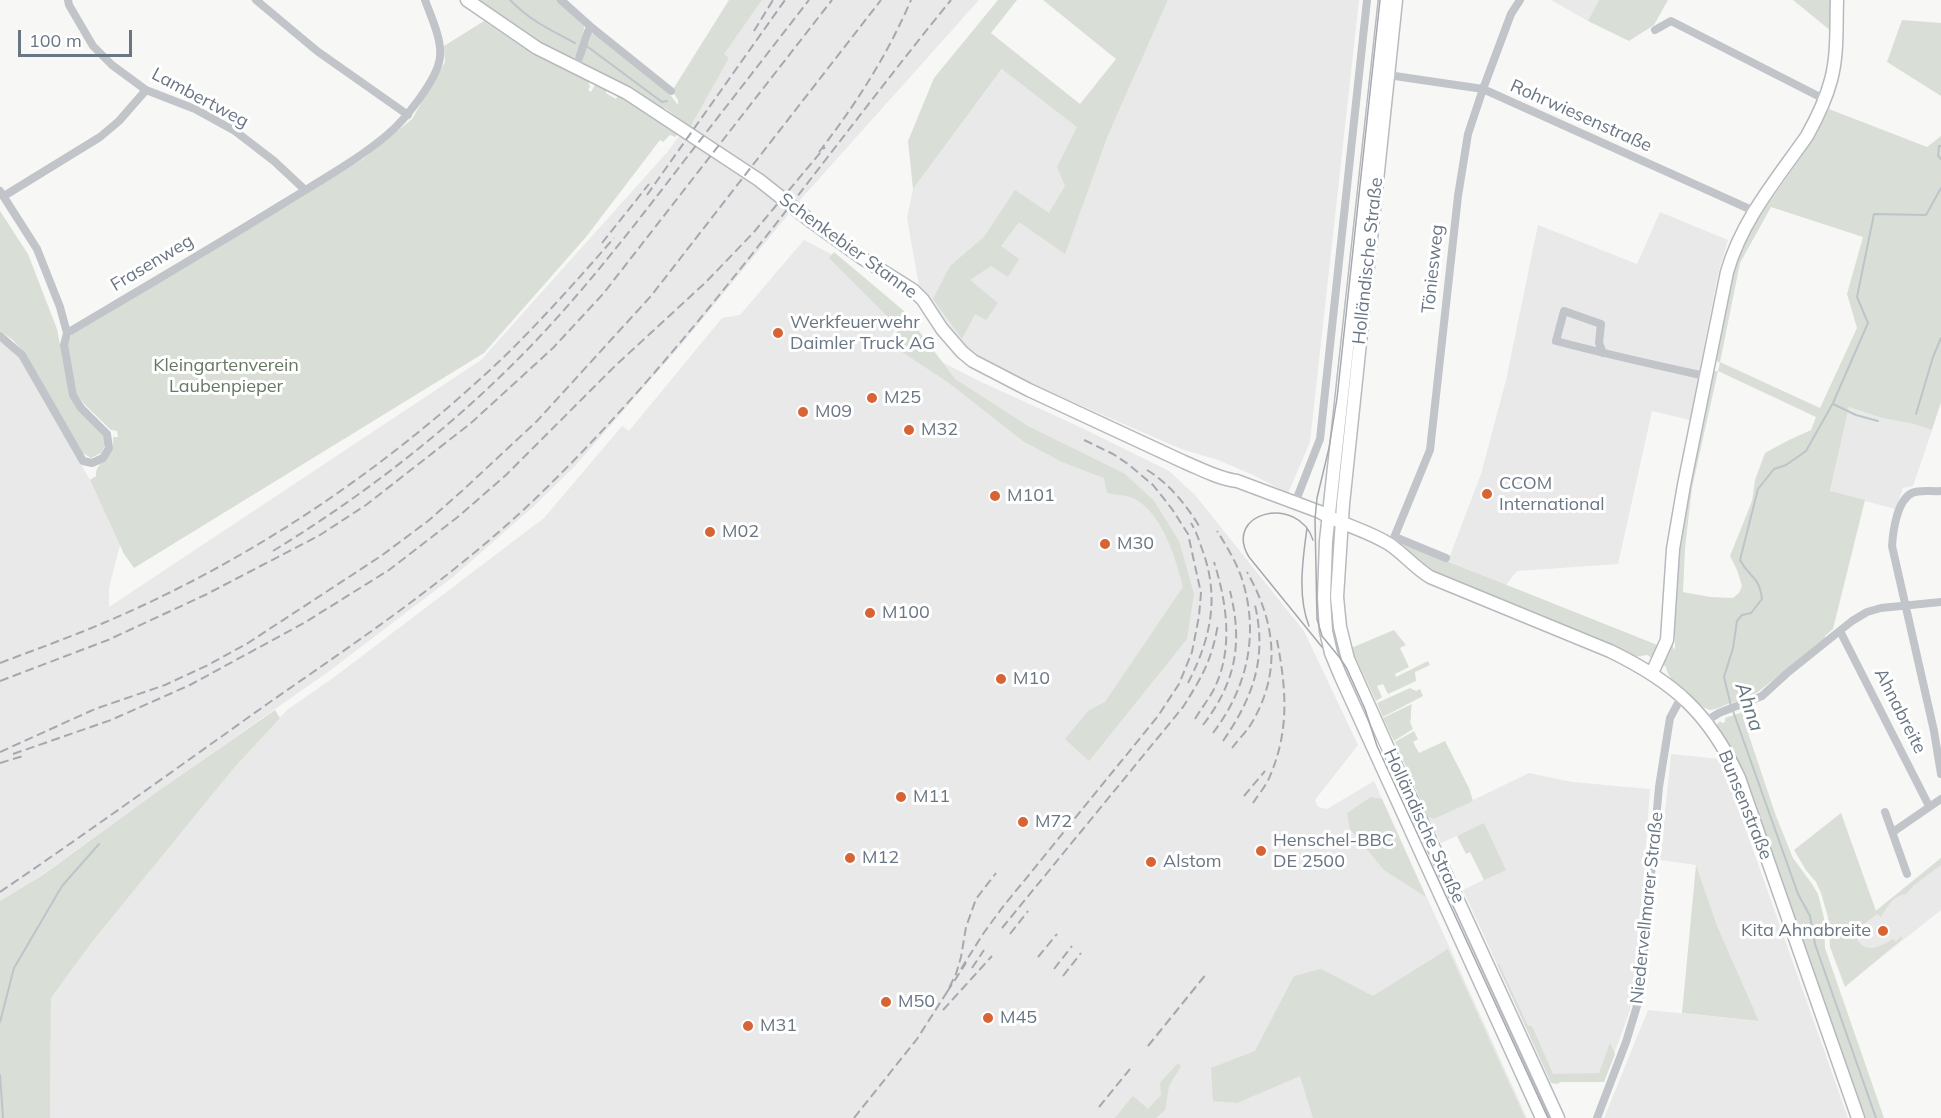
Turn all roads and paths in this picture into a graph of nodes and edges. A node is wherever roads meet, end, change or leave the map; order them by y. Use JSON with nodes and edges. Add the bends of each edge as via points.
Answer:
{"nodes":[{"id":1,"x":68,"y":0,"type":"edge"},
{"id":2,"x":256,"y":0,"type":"edge"},
{"id":3,"x":426,"y":0,"type":"edge"},
{"id":4,"x":467,"y":0,"type":"edge"},
{"id":5,"x":561,"y":0,"type":"edge"},
{"id":6,"x":1366,"y":0,"type":"edge"},
{"id":7,"x":1385,"y":0,"type":"edge"},
{"id":8,"x":1396,"y":0,"type":"edge"},
{"id":9,"x":1520,"y":0,"type":"edge"},
{"id":10,"x":1837,"y":0,"type":"edge"},
{"id":11,"x":590,"y":26,"type":"junction"},
{"id":12,"x":1655,"y":30,"type":"dead end"},
{"id":13,"x":576,"y":67,"type":"junction"},
{"id":14,"x":1388,"y":75,"type":"junction"},
{"id":15,"x":1483,"y":89,"type":"junction"},
{"id":16,"x":146,"y":90,"type":"junction"},
{"id":17,"x":671,"y":91,"type":"dead end"},
{"id":18,"x":1824,"y":99,"type":"junction"},
{"id":19,"x":408,"y":115,"type":"junction"},
{"id":20,"x":305,"y":190,"type":"junction"},
{"id":21,"x":2,"y":194,"type":"edge"},
{"id":22,"x":1754,"y":211,"type":"junction"},
{"id":23,"x":67,"y":333,"type":"junction"},
{"id":24,"x":0,"y":336,"type":"edge"},
{"id":25,"x":1603,"y":353,"type":"junction"},
{"id":26,"x":1706,"y":376,"type":"junction"},
{"id":27,"x":1229,"y":480,"type":"junction"},
{"id":28,"x":1941,"y":491,"type":"edge"},
{"id":29,"x":1294,"y":503,"type":"junction"},
{"id":30,"x":1328,"y":520,"type":"junction"},
{"id":31,"x":1342,"y":522,"type":"junction"},
{"id":32,"x":1393,"y":541,"type":"junction"},
{"id":33,"x":1446,"y":558,"type":"dead end"},
{"id":34,"x":1941,"y":602,"type":"edge"},
{"id":35,"x":1905,"y":605,"type":"junction"},
{"id":36,"x":1840,"y":631,"type":"junction"},
{"id":37,"x":1652,"y":673,"type":"junction"},
{"id":38,"x":1682,"y":696,"type":"junction"},
{"id":39,"x":1706,"y":721,"type":"junction"},
{"id":40,"x":1941,"y":774,"type":"edge"},
{"id":41,"x":1941,"y":799,"type":"edge"},
{"id":42,"x":1929,"y":806,"type":"junction"},
{"id":43,"x":1884,"y":812,"type":"dead end"},
{"id":44,"x":1893,"y":832,"type":"junction"},
{"id":45,"x":1907,"y":874,"type":"dead end"},
{"id":46,"x":1542,"y":1118,"type":"edge"},
{"id":47,"x":1557,"y":1118,"type":"edge"},
{"id":48,"x":1596,"y":1118,"type":"edge"},
{"id":49,"x":1858,"y":1118,"type":"edge"}],
"edges":[{"from":1,"to":16,"type":"street","name":"Lambertweg","via":[[93,46]]},
{"from":2,"to":19,"type":"street","via":[[317,51]]},
{"from":3,"to":19,"type":"street","name":"Frasenweg","via":[[440,45],[440,58]]},
{"from":4,"to":13,"type":"main road","name":"Schenkebier Stanne","via":[[537,48]]},
{"from":5,"to":11,"type":"street"},
{"from":6,"to":29,"type":"street","name":"Holländische Straße","via":[[1320,439]]},
{"from":7,"to":30,"type":"main road","name":"Holländische Straße"},
{"from":8,"to":14,"type":"main road","name":"Holländische Straße"},
{"from":9,"to":15,"type":"street","name":"Töniesweg"},
{"from":10,"to":18,"type":"main road","via":[[1835,58]]},
{"from":11,"to":13,"type":"street"},
{"from":11,"to":17,"type":"street"},
{"from":12,"to":18,"type":"street","via":[[1671,21]]},
{"from":13,"to":27,"type":"main road","name":"Schenkebier Stanne","via":[[627,93],[759,180],[862,258],[913,290],[942,329],[973,361]]},
{"from":14,"to":15,"type":"street","name":"Rohrwiesenstraße"},
{"from":14,"to":31,"type":"main road","name":"Holländische Straße"},
{"from":15,"to":22,"type":"street","name":"Rohrwiesenstraße"},
{"from":15,"to":32,"type":"street","name":"Töniesweg","via":[[1465,150],[1430,450]]},
{"from":16,"to":20,"type":"street","name":"Lambertweg","via":[[195,109],[235,131]]},
{"from":16,"to":21,"type":"street","via":[[100,137]]},
{"from":18,"to":22,"type":"main road","via":[[1807,136]]},
{"from":19,"to":20,"type":"street","name":"Frasenweg","via":[[387,135]]},
{"from":20,"to":23,"type":"street","name":"Frasenweg"},
{"from":21,"to":23,"type":"street","via":[[37,249]]},
{"from":22,"to":26,"type":"main road","via":[[1730,261]]},
{"from":23,"to":24,"type":"street","via":[[64,345],[73,395],[107,434],[109,448],[103,458],[92,463],[83,461],[22,355]]},
{"from":25,"to":25,"type":"street","via":[[1599,343],[1601,324],[1564,311],[1556,341]]},
{"from":25,"to":26,"type":"street"},
{"from":26,"to":37,"type":"main road","via":[[1673,549],[1667,640]]},
{"from":27,"to":29,"type":"main road","name":"Schenkebier Stanne"},
{"from":27,"to":30,"type":"main road","name":"Schenkebier Stanne","via":[[1247,492],[1314,519]]},
{"from":28,"to":35,"type":"street","name":"Ahnabreite","via":[[1911,494],[1898,512],[1892,546]]},
{"from":29,"to":30,"type":"main road","name":"Schenkebier Stanne","via":[[1320,512]]},
{"from":30,"to":31,"type":"main road"},
{"from":30,"to":46,"type":"main road","name":"Holländische Straße","via":[[1323,598],[1331,653]]},
{"from":31,"to":32,"type":"main road","name":"Bunsenstraße"},
{"from":31,"to":47,"type":"main road","name":"Holländische Straße","via":[[1337,611],[1348,659]]},
{"from":32,"to":33,"type":"street","name":"Bunsenstraße"},
{"from":32,"to":37,"type":"main road","name":"Bunsenstraße","via":[[1419,571],[1438,581],[1610,651]]},
{"from":34,"to":35,"type":"street"},
{"from":35,"to":36,"type":"street","via":[[1867,612]]},
{"from":35,"to":40,"type":"street","name":"Ahnabreite"},
{"from":36,"to":39,"type":"street","via":[[1762,696]]},
{"from":36,"to":42,"type":"street","name":"Ahnabreite"},
{"from":37,"to":38,"type":"main road","name":"Bunsenstraße"},
{"from":38,"to":39,"type":"main road","name":"Bunsenstraße"},
{"from":38,"to":48,"type":"street","name":"Niedervellmarer Straße","via":[[1670,718],[1660,776],[1640,996]]},
{"from":39,"to":49,"type":"main road","name":"Bunsenstraße","via":[[1739,778]]},
{"from":41,"to":42,"type":"street"},
{"from":42,"to":44,"type":"street"},
{"from":43,"to":44,"type":"street"},
{"from":44,"to":45,"type":"street"}]}
